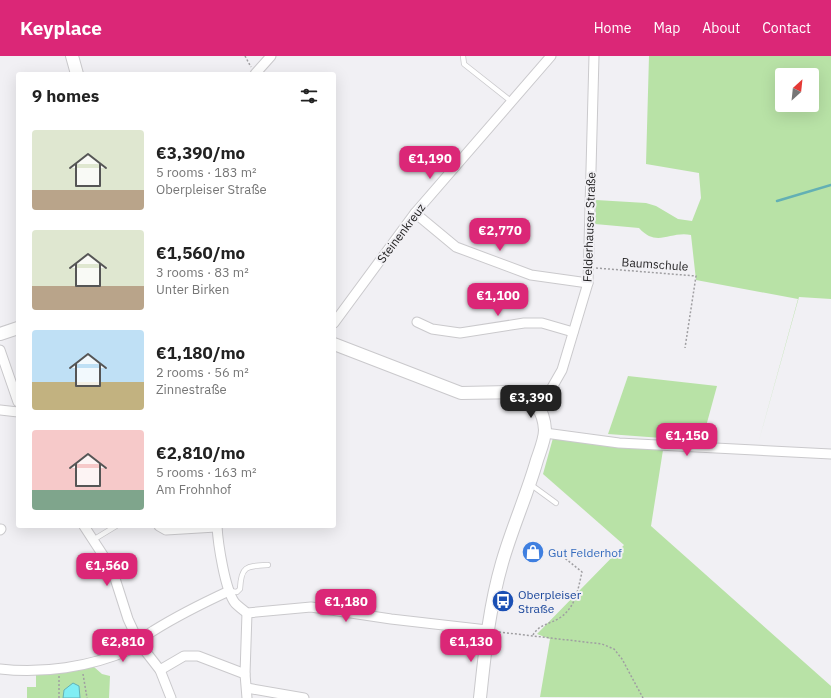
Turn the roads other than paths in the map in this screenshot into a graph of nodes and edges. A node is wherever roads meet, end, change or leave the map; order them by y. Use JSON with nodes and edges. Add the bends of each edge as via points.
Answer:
{"nodes":[{"id":1,"x":72,"y":56,"type":"edge"},
{"id":2,"x":271,"y":56,"type":"edge"},
{"id":3,"x":462,"y":56,"type":"edge"},
{"id":4,"x":551,"y":56,"type":"edge"},
{"id":5,"x":594,"y":56,"type":"edge"},
{"id":6,"x":253,"y":71,"type":"edge"},
{"id":7,"x":76,"y":72,"type":"edge"},
{"id":8,"x":512,"y":102,"type":"junction"},
{"id":9,"x":414,"y":213,"type":"junction"},
{"id":10,"x":588,"y":283,"type":"junction"},
{"id":11,"x":336,"y":320,"type":"edge"},
{"id":12,"x":417,"y":322,"type":"dead end"},
{"id":13,"x":16,"y":329,"type":"edge"},
{"id":14,"x":573,"y":332,"type":"junction"},
{"id":15,"x":0,"y":334,"type":"edge"},
{"id":16,"x":336,"y":345,"type":"edge"},
{"id":17,"x":0,"y":350,"type":"edge"},
{"id":18,"x":550,"y":391,"type":"dead end"},
{"id":19,"x":16,"y":396,"type":"edge"},
{"id":20,"x":0,"y":410,"type":"edge"},
{"id":21,"x":16,"y":412,"type":"edge"},
{"id":22,"x":545,"y":433,"type":"junction"},
{"id":23,"x":831,"y":454,"type":"edge"},
{"id":24,"x":530,"y":484,"type":"junction"},
{"id":25,"x":556,"y":503,"type":"dead end"},
{"id":26,"x":85,"y":528,"type":"edge"},
{"id":27,"x":113,"y":528,"type":"edge"},
{"id":28,"x":162,"y":528,"type":"edge"},
{"id":29,"x":199,"y":528,"type":"edge"},
{"id":30,"x":216,"y":528,"type":"edge"},
{"id":31,"x":93,"y":540,"type":"junction"},
{"id":32,"x":268,"y":565,"type":"dead end"},
{"id":33,"x":229,"y":591,"type":"junction"},
{"id":34,"x":247,"y":613,"type":"junction"},
{"id":35,"x":487,"y":630,"type":"junction"},
{"id":36,"x":139,"y":643,"type":"junction"},
{"id":37,"x":0,"y":669,"type":"edge"},
{"id":38,"x":160,"y":670,"type":"junction"},
{"id":39,"x":246,"y":674,"type":"junction"},
{"id":40,"x":247,"y":688,"type":"junction"},
{"id":41,"x":171,"y":698,"type":"edge"},
{"id":42,"x":247,"y":698,"type":"edge"},
{"id":43,"x":304,"y":698,"type":"edge"},
{"id":44,"x":480,"y":698,"type":"edge"}],
"edges":[{"from":1,"to":7,"type":"main road"},
{"from":2,"to":6,"type":"street"},
{"from":3,"to":8,"type":"lane","via":[[464,64]]},
{"from":4,"to":8,"type":"street","name":"Steinenkreuz"},
{"from":5,"to":10,"type":"street","name":"Felderhauser Straße"},
{"from":8,"to":9,"type":"street","name":"Steinenkreuz"},
{"from":9,"to":10,"type":"street","via":[[456,247],[531,275]]},
{"from":9,"to":11,"type":"street","name":"Steinenkreuz"},
{"from":10,"to":14,"type":"street","name":"Felderhauser Straße"},
{"from":12,"to":14,"type":"street","via":[[432,329],[460,333],[524,323],[542,324]]},
{"from":13,"to":15,"type":"main road"},
{"from":14,"to":18,"type":"street","name":"Felderhauser Straße","via":[[562,370]]},
{"from":16,"to":22,"type":"main road","via":[[462,393],[523,394],[537,405],[542,414]]},
{"from":17,"to":19,"type":"street"},
{"from":20,"to":21,"type":"street"},
{"from":22,"to":23,"type":"street","via":[[619,443]]},
{"from":22,"to":24,"type":"main road"},
{"from":24,"to":25,"type":"lane"},
{"from":24,"to":35,"type":"main road","via":[[502,562]]},
{"from":26,"to":31,"type":"street"},
{"from":27,"to":31,"type":"lane"},
{"from":28,"to":29,"type":"street"},
{"from":30,"to":33,"type":"street"},
{"from":31,"to":36,"type":"street","via":[[112,569],[128,619]]},
{"from":32,"to":33,"type":"lane","via":[[249,566],[241,575],[240,589],[237,592]]},
{"from":33,"to":34,"type":"street","via":[[236,604]]},
{"from":33,"to":36,"type":"street","via":[[152,632]]},
{"from":34,"to":35,"type":"street","via":[[311,607]]},
{"from":34,"to":39,"type":"street"},
{"from":35,"to":44,"type":"main road"},
{"from":36,"to":37,"type":"street","via":[[130,649],[61,668],[20,671]]},
{"from":36,"to":38,"type":"street"},
{"from":38,"to":39,"type":"street","via":[[184,656],[198,656]]},
{"from":38,"to":41,"type":"street"},
{"from":39,"to":40,"type":"street"},
{"from":40,"to":42,"type":"street"},
{"from":40,"to":43,"type":"street"}]}
